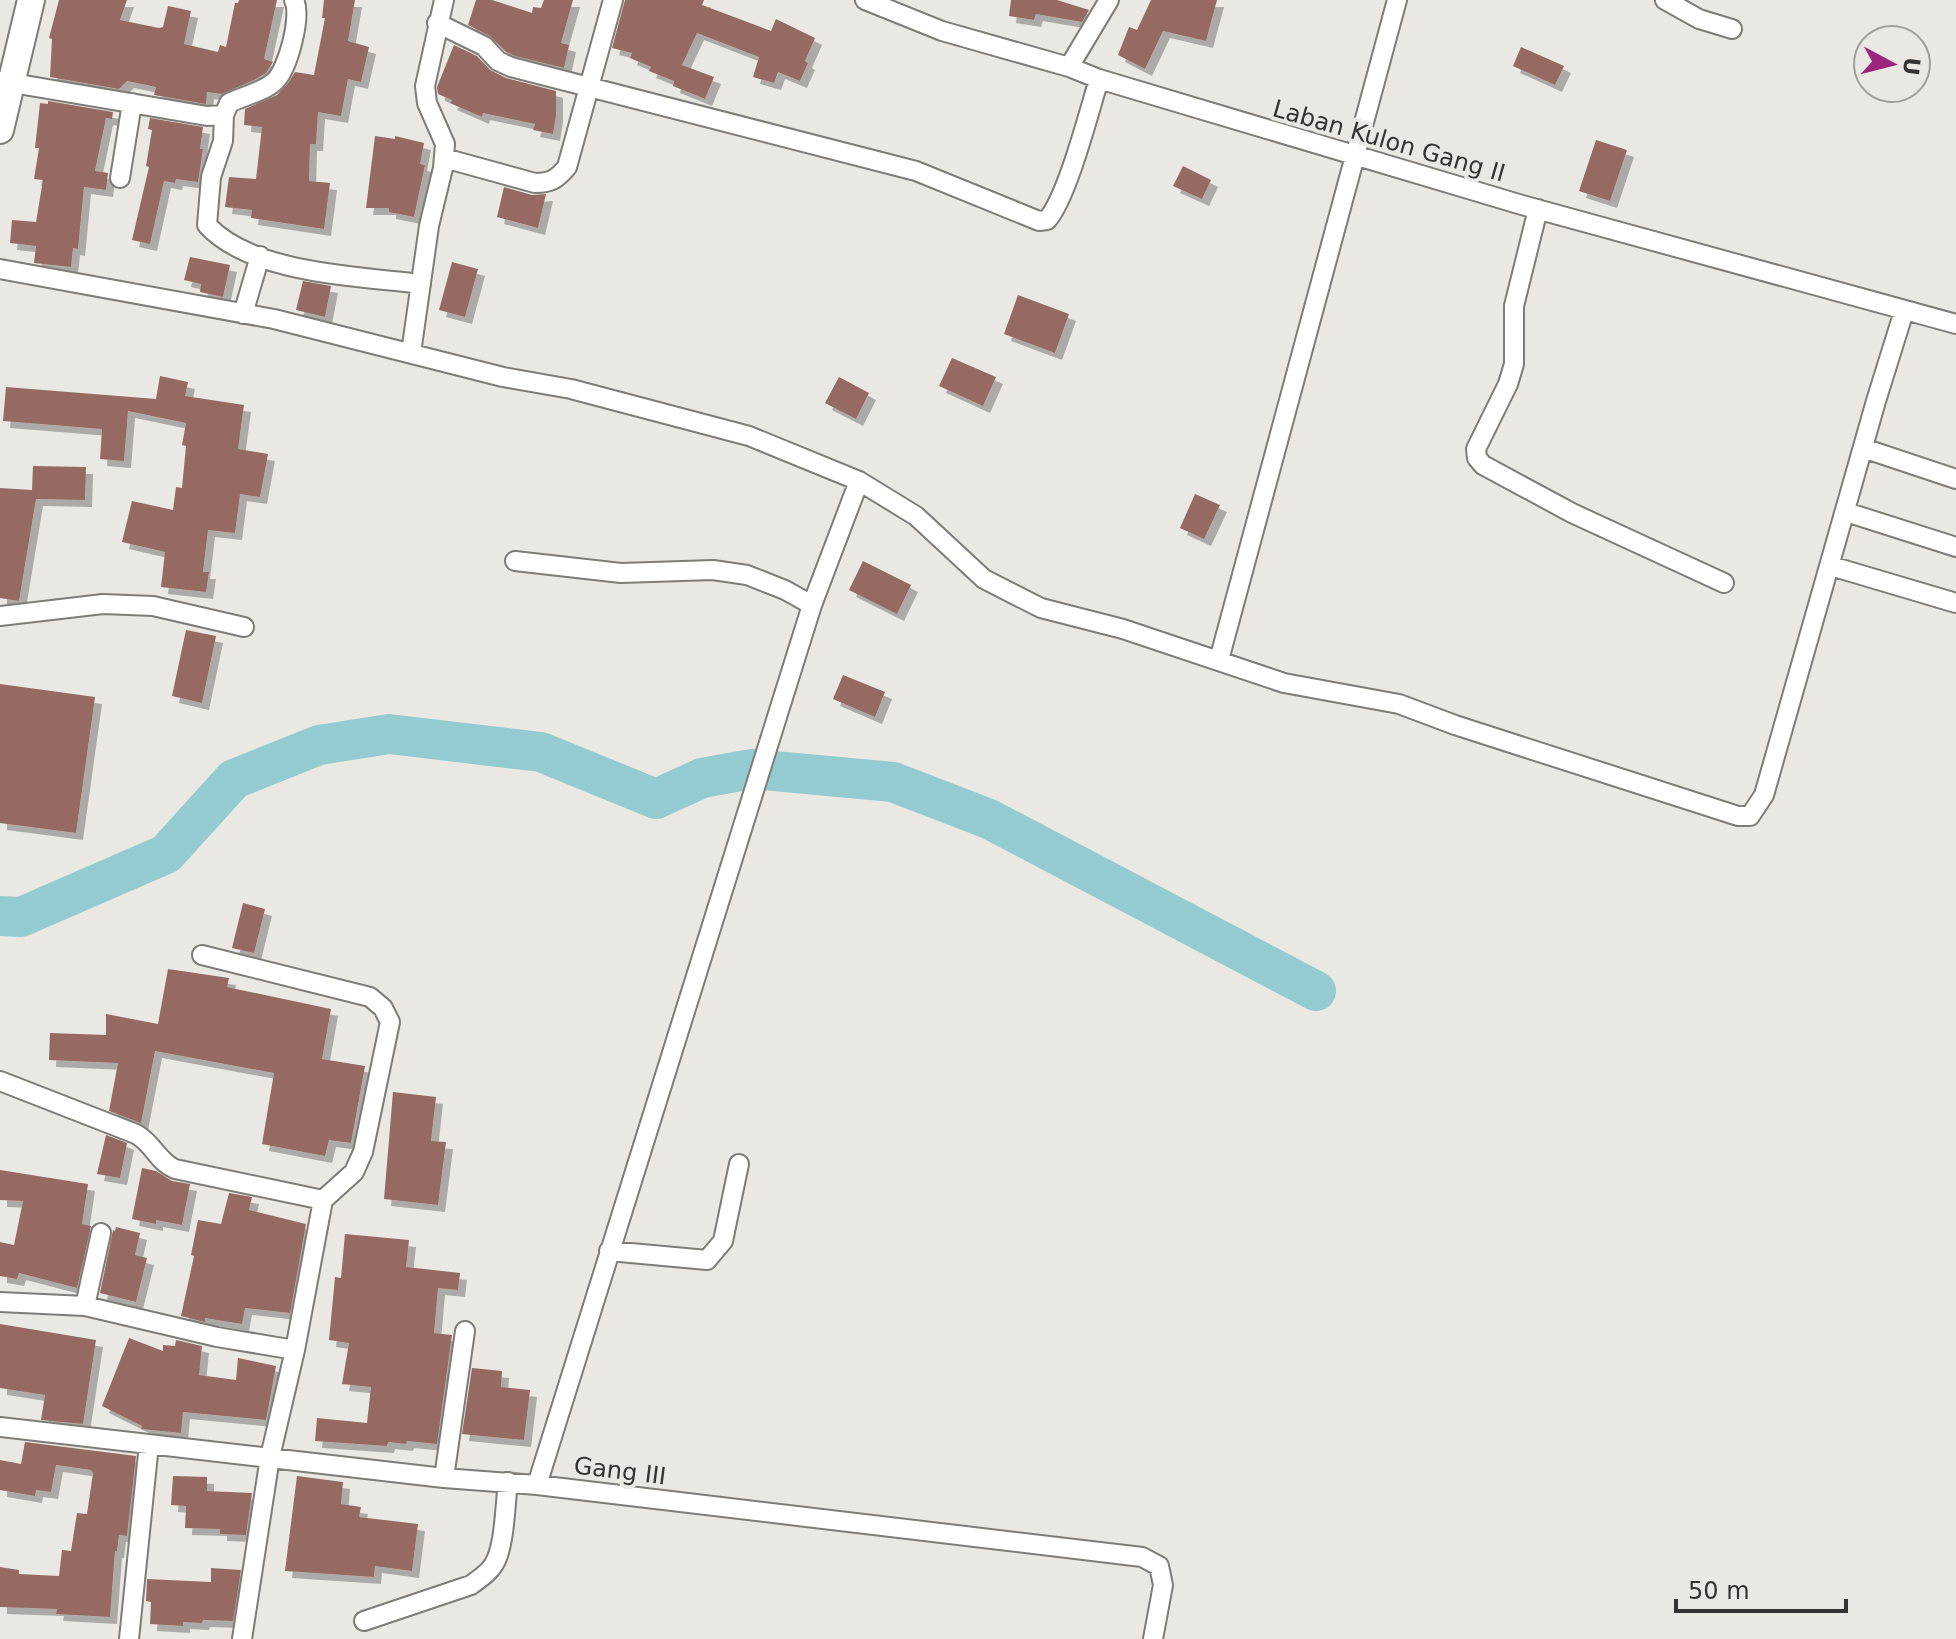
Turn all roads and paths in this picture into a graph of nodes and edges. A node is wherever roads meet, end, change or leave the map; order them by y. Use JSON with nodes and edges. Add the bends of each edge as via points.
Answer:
{"nodes":[{"id":1,"x":31,"y":0,"type":"edge"},
{"id":2,"x":294,"y":0,"type":"edge"},
{"id":3,"x":444,"y":0,"type":"edge"},
{"id":4,"x":613,"y":0,"type":"edge"},
{"id":5,"x":867,"y":0,"type":"edge"},
{"id":6,"x":1109,"y":0,"type":"edge"},
{"id":7,"x":1397,"y":0,"type":"edge"},
{"id":8,"x":1665,"y":0,"type":"edge"},
{"id":9,"x":437,"y":23,"type":"junction"},
{"id":10,"x":1732,"y":29,"type":"dead end"},
{"id":11,"x":1069,"y":67,"type":"junction"},
{"id":12,"x":1099,"y":79,"type":"junction"},
{"id":13,"x":5,"y":82,"type":"edge"},
{"id":14,"x":588,"y":88,"type":"junction"},
{"id":15,"x":132,"y":103,"type":"junction"},
{"id":16,"x":224,"y":115,"type":"junction"},
{"id":17,"x":0,"y":130,"type":"edge"},
{"id":18,"x":1356,"y":157,"type":"junction"},
{"id":19,"x":444,"y":158,"type":"junction"},
{"id":20,"x":120,"y":178,"type":"dead end"},
{"id":21,"x":1538,"y":209,"type":"junction"},
{"id":22,"x":260,"y":256,"type":"junction"},
{"id":23,"x":0,"y":269,"type":"edge"},
{"id":24,"x":421,"y":284,"type":"junction"},
{"id":25,"x":1904,"y":311,"type":"junction"},
{"id":26,"x":243,"y":314,"type":"junction"},
{"id":27,"x":1956,"y":324,"type":"edge"},
{"id":28,"x":411,"y":353,"type":"junction"},
{"id":29,"x":1863,"y":448,"type":"junction"},
{"id":30,"x":1956,"y":479,"type":"edge"},
{"id":31,"x":859,"y":481,"type":"junction"},
{"id":32,"x":1846,"y":512,"type":"junction"},
{"id":33,"x":1956,"y":547,"type":"edge"},
{"id":34,"x":515,"y":561,"type":"dead end"},
{"id":35,"x":1831,"y":566,"type":"junction"},
{"id":36,"x":1724,"y":583,"type":"dead end"},
{"id":37,"x":1956,"y":603,"type":"edge"},
{"id":38,"x":812,"y":605,"type":"junction"},
{"id":39,"x":0,"y":616,"type":"edge"},
{"id":40,"x":244,"y":627,"type":"dead end"},
{"id":41,"x":1219,"y":660,"type":"junction"},
{"id":42,"x":202,"y":955,"type":"dead end"},
{"id":43,"x":0,"y":1081,"type":"edge"},
{"id":44,"x":739,"y":1164,"type":"dead end"},
{"id":45,"x":323,"y":1200,"type":"junction"},
{"id":46,"x":101,"y":1233,"type":"dead end"},
{"id":47,"x":609,"y":1251,"type":"junction"},
{"id":48,"x":0,"y":1302,"type":"edge"},
{"id":49,"x":85,"y":1306,"type":"junction"},
{"id":50,"x":465,"y":1331,"type":"dead end"},
{"id":51,"x":295,"y":1350,"type":"junction"},
{"id":52,"x":0,"y":1427,"type":"edge"},
{"id":53,"x":149,"y":1444,"type":"junction"},
{"id":54,"x":270,"y":1457,"type":"junction"},
{"id":55,"x":444,"y":1478,"type":"junction"},
{"id":56,"x":508,"y":1482,"type":"junction"},
{"id":57,"x":537,"y":1485,"type":"junction"},
{"id":58,"x":364,"y":1621,"type":"dead end"},
{"id":59,"x":129,"y":1639,"type":"edge"},
{"id":60,"x":242,"y":1639,"type":"edge"},
{"id":61,"x":1153,"y":1639,"type":"edge"}],
"edges":[{"from":1,"to":13,"type":"main road"},
{"from":2,"to":16,"type":"street","via":[[298,17],[282,72],[266,87],[229,103]]},
{"from":3,"to":9,"type":"street"},
{"from":4,"to":14,"type":"street"},
{"from":5,"to":11,"type":"street","name":"Laban Kulon Gang II","via":[[942,31]]},
{"from":6,"to":11,"type":"street"},
{"from":7,"to":18,"type":"street"},
{"from":8,"to":10,"type":"street"},
{"from":9,"to":14,"type":"street","via":[[484,46],[511,67]]},
{"from":9,"to":19,"type":"street","via":[[425,86],[445,144]]},
{"from":11,"to":12,"type":"street","name":"Laban Kulon Gang II"},
{"from":12,"to":14,"type":"street","via":[[1052,214],[1039,221],[916,171]]},
{"from":12,"to":18,"type":"street","name":"Laban Kulon Gang II"},
{"from":13,"to":15,"type":"street"},
{"from":13,"to":17,"type":"main road"},
{"from":14,"to":19,"type":"street","via":[[567,167],[549,183]]},
{"from":15,"to":16,"type":"street"},
{"from":15,"to":20,"type":"street"},
{"from":16,"to":22,"type":"street","via":[[207,225],[241,250]]},
{"from":18,"to":21,"type":"street","name":"Laban Kulon Gang II"},
{"from":18,"to":41,"type":"street"},
{"from":19,"to":24,"type":"street"},
{"from":21,"to":25,"type":"street","name":"Laban Kulon Gang II"},
{"from":21,"to":36,"type":"street","via":[[1514,306],[1514,364],[1476,449],[1477,458],[1572,513]]},
{"from":22,"to":24,"type":"street","via":[[304,268]]},
{"from":22,"to":26,"type":"street"},
{"from":23,"to":26,"type":"street"},
{"from":24,"to":28,"type":"street"},
{"from":25,"to":27,"type":"street","name":"Laban Kulon Gang II"},
{"from":25,"to":29,"type":"street"},
{"from":26,"to":28,"type":"street"},
{"from":28,"to":31,"type":"street","via":[[749,436]]},
{"from":29,"to":30,"type":"street"},
{"from":29,"to":32,"type":"street"},
{"from":31,"to":38,"type":"street"},
{"from":31,"to":41,"type":"street","via":[[916,516],[984,579],[1041,608]]},
{"from":32,"to":33,"type":"street"},
{"from":32,"to":35,"type":"street"},
{"from":34,"to":38,"type":"street","via":[[621,573],[713,570],[747,575]]},
{"from":35,"to":37,"type":"street"},
{"from":35,"to":41,"type":"street","via":[[1764,795],[1750,816],[1726,813],[1399,704],[1284,683]]},
{"from":38,"to":47,"type":"street"},
{"from":39,"to":40,"type":"street","via":[[103,604],[153,606]]},
{"from":42,"to":45,"type":"street","via":[[370,997],[390,1022],[363,1152],[354,1172]]},
{"from":43,"to":45,"type":"street","via":[[136,1134],[175,1169]]},
{"from":44,"to":47,"type":"street","via":[[723,1241],[707,1260]]},
{"from":45,"to":51,"type":"street"},
{"from":46,"to":49,"type":"street"},
{"from":47,"to":57,"type":"street"},
{"from":48,"to":49,"type":"street"},
{"from":49,"to":51,"type":"street"},
{"from":50,"to":55,"type":"street"},
{"from":51,"to":54,"type":"street"},
{"from":52,"to":53,"type":"street","name":"Gang III"},
{"from":53,"to":54,"type":"street","name":"Gang III"},
{"from":53,"to":59,"type":"street"},
{"from":54,"to":55,"type":"street","name":"Gang III"},
{"from":54,"to":60,"type":"street"},
{"from":55,"to":56,"type":"street","name":"Gang III"},
{"from":56,"to":57,"type":"street","name":"Gang III"},
{"from":56,"to":58,"type":"street","via":[[499,1549],[484,1575],[471,1585]]},
{"from":57,"to":61,"type":"street","name":"Gang III","via":[[1142,1557],[1159,1566],[1163,1585]]}]}
